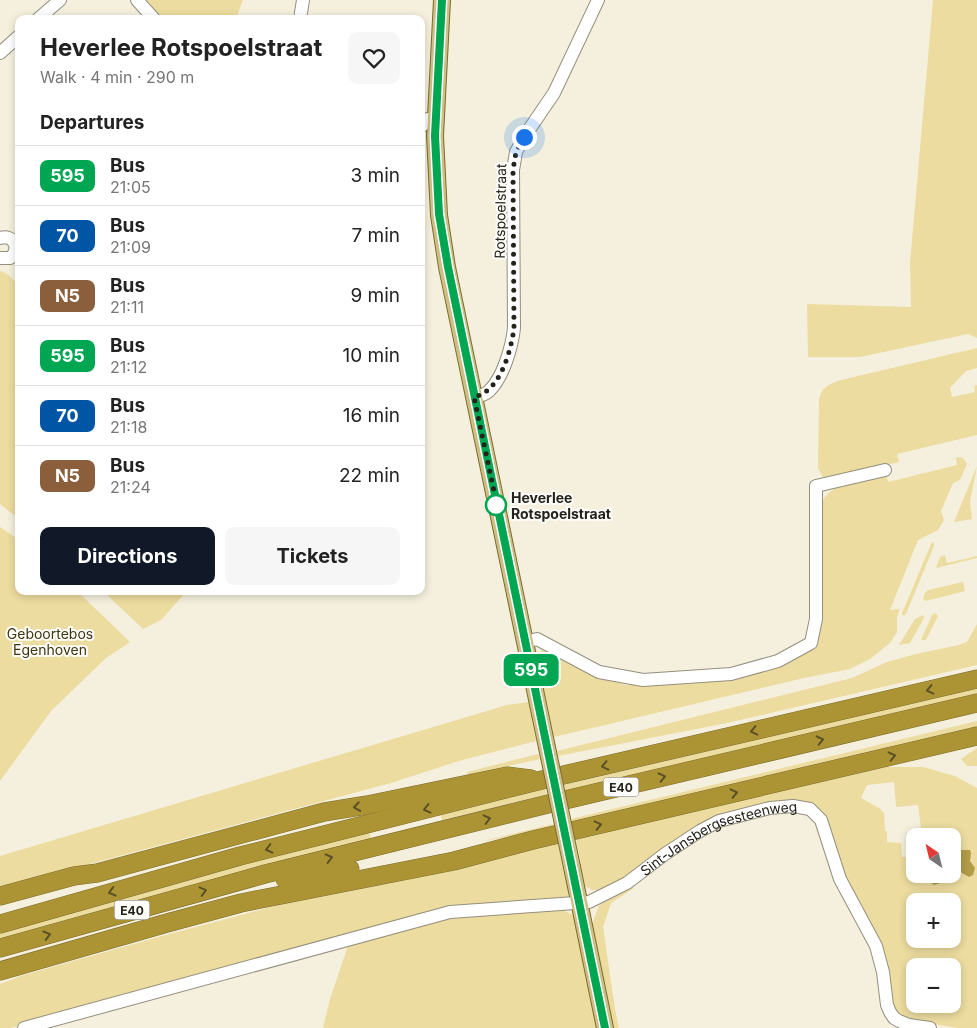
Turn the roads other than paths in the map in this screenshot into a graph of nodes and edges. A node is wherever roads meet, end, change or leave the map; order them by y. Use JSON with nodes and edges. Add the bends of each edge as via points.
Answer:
{"nodes":[{"id":1,"x":60,"y":0,"type":"edge"},
{"id":2,"x":137,"y":0,"type":"edge"},
{"id":3,"x":303,"y":0,"type":"edge"},
{"id":4,"x":442,"y":0,"type":"edge"},
{"id":5,"x":598,"y":0,"type":"edge"},
{"id":6,"x":43,"y":15,"type":"edge"},
{"id":7,"x":150,"y":15,"type":"edge"},
{"id":8,"x":301,"y":15,"type":"edge"},
{"id":9,"x":15,"y":40,"type":"edge"},
{"id":10,"x":0,"y":53,"type":"edge"},
{"id":11,"x":428,"y":123,"type":"edge"},
{"id":12,"x":0,"y":238,"type":"edge"},
{"id":13,"x":15,"y":246,"type":"edge"},
{"id":14,"x":0,"y":258,"type":"edge"},
{"id":15,"x":15,"y":258,"type":"edge"},
{"id":16,"x":474,"y":397,"type":"junction"},
{"id":17,"x":885,"y":470,"type":"dead end"},
{"id":18,"x":533,"y":640,"type":"dead end"},
{"id":19,"x":977,"y":679,"type":"edge"},
{"id":20,"x":977,"y":703,"type":"edge"},
{"id":21,"x":977,"y":736,"type":"edge"},
{"id":22,"x":542,"y":780,"type":"junction"},
{"id":23,"x":533,"y":840,"type":"junction"},
{"id":24,"x":97,"y":872,"type":"junction"},
{"id":25,"x":265,"y":874,"type":"junction"},
{"id":26,"x":0,"y":896,"type":"edge"},
{"id":27,"x":579,"y":902,"type":"junction"},
{"id":28,"x":6,"y":922,"type":"edge"},
{"id":29,"x":0,"y":948,"type":"edge"},
{"id":30,"x":0,"y":971,"type":"edge"},
{"id":31,"x":24,"y":1028,"type":"edge"},
{"id":32,"x":605,"y":1028,"type":"edge"},
{"id":33,"x":930,"y":1028,"type":"edge"}],
"edges":[{"from":1,"to":6,"type":"street"},
{"from":2,"to":7,"type":"street"},
{"from":3,"to":8,"type":"street"},
{"from":4,"to":11,"type":"main road"},
{"from":5,"to":16,"type":"street","name":"Rotspoelstraat","via":[[554,93],[516,152],[513,170],[512,345],[496,383],[485,394]]},
{"from":9,"to":10,"type":"street"},
{"from":11,"to":16,"type":"main road","via":[[439,214]]},
{"from":12,"to":13,"type":"street","via":[[8,237]]},
{"from":14,"to":15,"type":"street"},
{"from":16,"to":27,"type":"main road","bridge":true},
{"from":17,"to":18,"type":"street","via":[[816,486],[816,619],[811,643],[778,662],[731,674],[643,680],[600,672],[537,639]]},
{"from":19,"to":22,"type":"highway","number":"E40","one_way":true},
{"from":25,"to":20,"type":"highway","number":"E40","one_way":true},
{"from":23,"to":21,"type":"highway","one_way":true},
{"from":22,"to":24,"type":"highway","one_way":true,"via":[[508,776],[324,812]]},
{"from":22,"to":28,"type":"highway","number":"E40","one_way":true,"via":[[240,856]]},
{"from":23,"to":25,"type":"highway","via":[[286,880]]},
{"from":23,"to":30,"type":"highway","via":[[454,861],[241,903]]},
{"from":24,"to":26,"type":"highway"},
{"from":24,"to":28,"type":"highway"},
{"from":29,"to":25,"type":"highway","number":"E40","one_way":true},
{"from":27,"to":31,"type":"street","name":"Sint-Jansbergsesteenweg","via":[[450,912]]},
{"from":27,"to":32,"type":"main road"},
{"from":27,"to":33,"type":"street","name":"Sint-Jansbergsesteenweg","via":[[589,902],[627,883],[665,854],[719,821],[770,808],[793,806],[810,810],[821,820],[840,879],[876,946],[890,1012],[894,1018],[909,1025]]}]}
